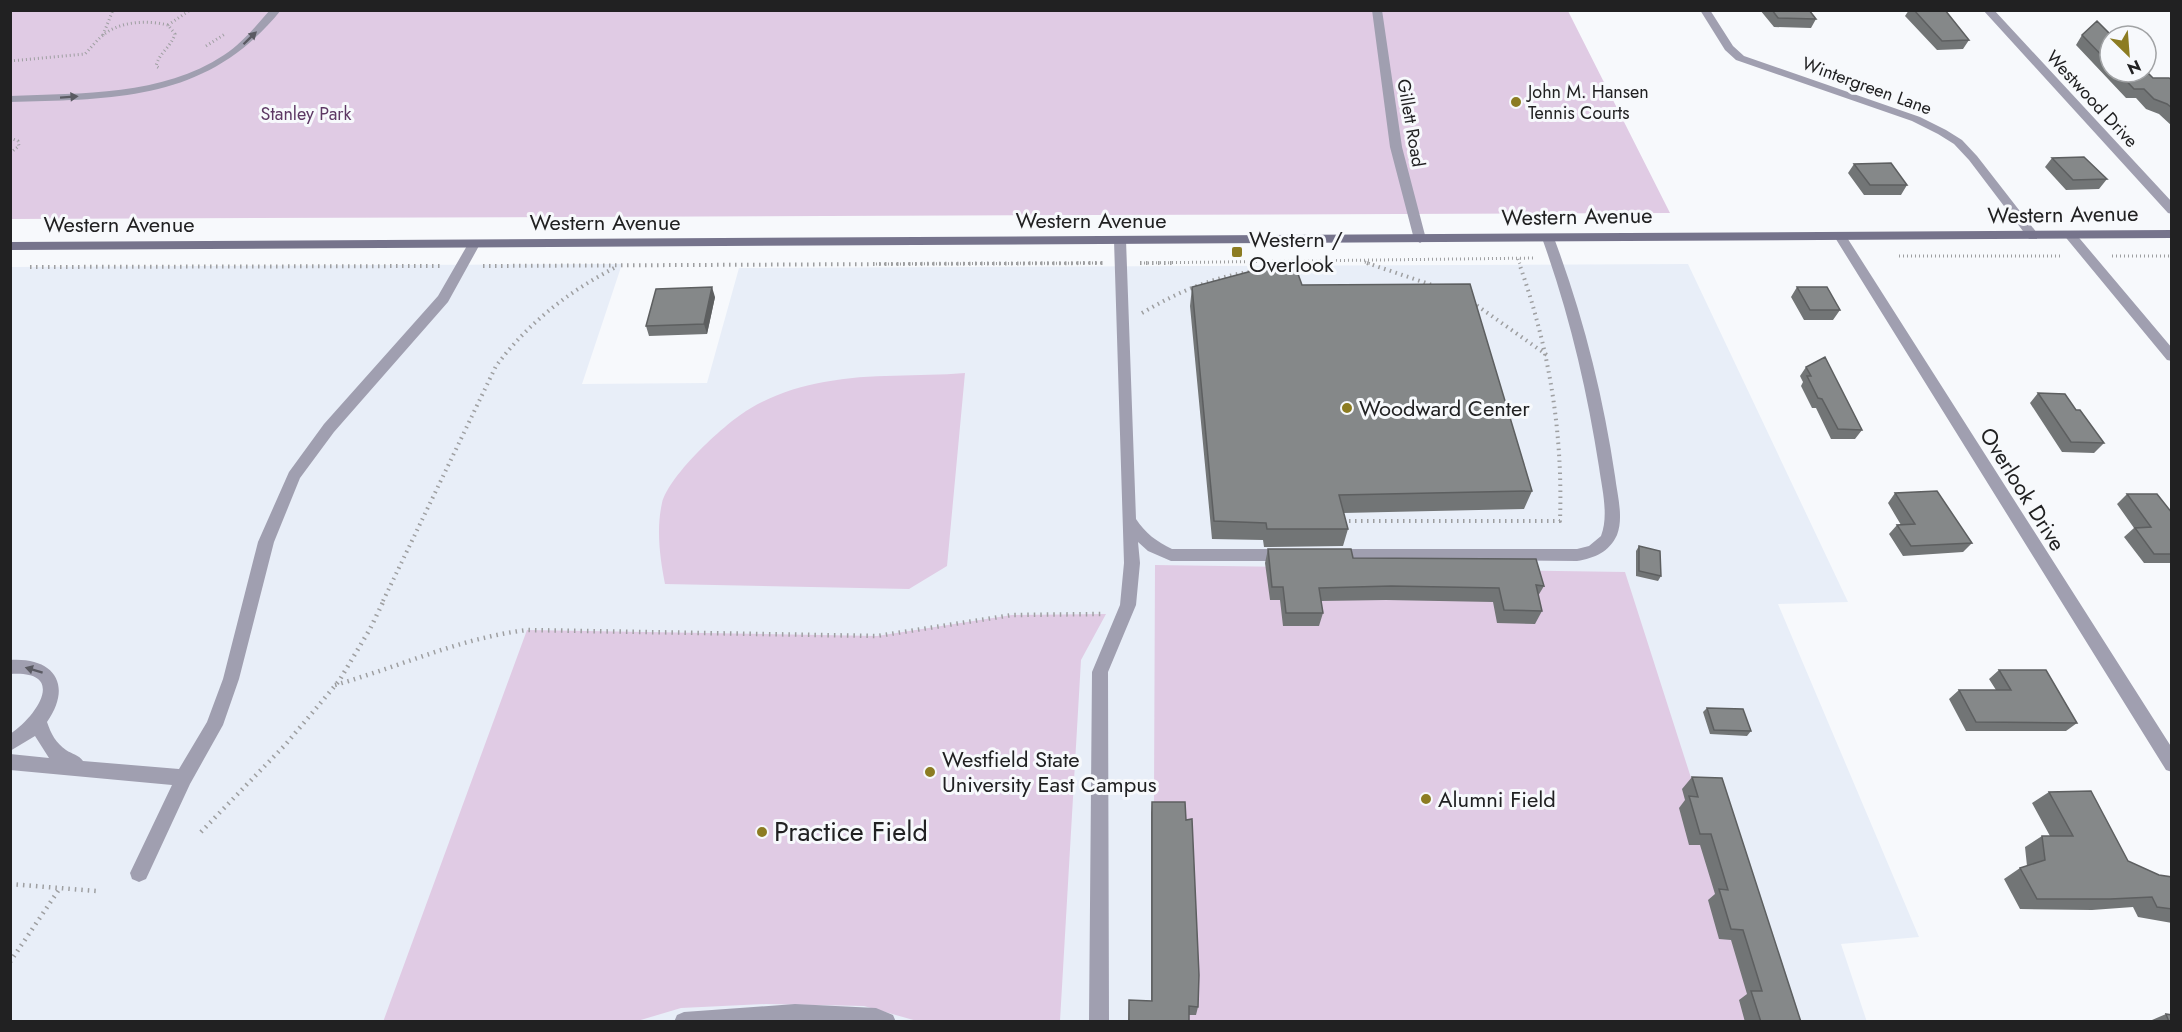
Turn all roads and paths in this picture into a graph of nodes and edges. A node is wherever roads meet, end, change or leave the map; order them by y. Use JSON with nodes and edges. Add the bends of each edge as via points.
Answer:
{"nodes":[{"id":1,"x":113,"y":10,"type":"edge"},
{"id":2,"x":190,"y":10,"type":"edge"},
{"id":3,"x":276,"y":10,"type":"edge"},
{"id":4,"x":1377,"y":10,"type":"edge"},
{"id":5,"x":1705,"y":10,"type":"edge"},
{"id":6,"x":1988,"y":10,"type":"edge"},
{"id":7,"x":168,"y":25,"type":"junction"},
{"id":8,"x":225,"y":34,"type":"dead end"},
{"id":9,"x":103,"y":35,"type":"junction"},
{"id":10,"x":200,"y":50,"type":"dead end"},
{"id":11,"x":10,"y":61,"type":"edge"},
{"id":12,"x":165,"y":68,"type":"dead end"},
{"id":13,"x":10,"y":99,"type":"edge"},
{"id":14,"x":10,"y":138,"type":"edge"},
{"id":15,"x":10,"y":153,"type":"edge"},
{"id":16,"x":2172,"y":210,"type":"edge"},
{"id":17,"x":2172,"y":234,"type":"edge"},
{"id":18,"x":1840,"y":236,"type":"junction"},
{"id":19,"x":2033,"y":236,"type":"junction"},
{"id":20,"x":2071,"y":236,"type":"junction"},
{"id":21,"x":1548,"y":238,"type":"junction"},
{"id":22,"x":1420,"y":239,"type":"junction"},
{"id":23,"x":1120,"y":240,"type":"junction"},
{"id":24,"x":474,"y":244,"type":"junction"},
{"id":25,"x":10,"y":246,"type":"edge"},
{"id":26,"x":1852,"y":256,"type":"junction"},
{"id":27,"x":2088,"y":256,"type":"junction"},
{"id":28,"x":2172,"y":256,"type":"edge"},
{"id":29,"x":1556,"y":258,"type":"junction"},
{"id":30,"x":1518,"y":259,"type":"junction"},
{"id":31,"x":1360,"y":260,"type":"junction"},
{"id":32,"x":1260,"y":262,"type":"junction"},
{"id":33,"x":1120,"y":263,"type":"junction"},
{"id":34,"x":622,"y":264,"type":"junction"},
{"id":35,"x":463,"y":266,"type":"junction"},
{"id":36,"x":22,"y":267,"type":"dead end"},
{"id":37,"x":1262,"y":271,"type":"edge"},
{"id":38,"x":1253,"y":272,"type":"edge"},
{"id":39,"x":1440,"y":288,"type":"edge"},
{"id":40,"x":1466,"y":297,"type":"edge"},
{"id":41,"x":1136,"y":317,"type":"dead end"},
{"id":42,"x":1547,"y":355,"type":"junction"},
{"id":43,"x":2172,"y":357,"type":"edge"},
{"id":44,"x":1129,"y":519,"type":"junction"},
{"id":45,"x":1344,"y":533,"type":"edge"},
{"id":46,"x":1106,"y":614,"type":"dead end"},
{"id":47,"x":10,"y":667,"type":"edge"},
{"id":48,"x":335,"y":685,"type":"junction"},
{"id":49,"x":38,"y":720,"type":"junction"},
{"id":50,"x":10,"y":743,"type":"edge"},
{"id":51,"x":10,"y":762,"type":"edge"},
{"id":52,"x":2172,"y":764,"type":"edge"},
{"id":53,"x":88,"y":769,"type":"junction"},
{"id":54,"x":184,"y":778,"type":"junction"},
{"id":55,"x":201,"y":832,"type":"dead end"},
{"id":56,"x":140,"y":873,"type":"dead end"},
{"id":57,"x":10,"y":884,"type":"edge"},
{"id":58,"x":60,"y":888,"type":"junction"},
{"id":59,"x":96,"y":891,"type":"dead end"},
{"id":60,"x":10,"y":963,"type":"edge"},
{"id":61,"x":684,"y":1022,"type":"edge"},
{"id":62,"x":886,"y":1022,"type":"edge"},
{"id":63,"x":1100,"y":1022,"type":"edge"}],
"edges":[{"from":1,"to":9,"type":"path"},
{"from":2,"to":7,"type":"path"},
{"from":13,"to":3,"type":"street","one_way":true,"via":[[112,93],[186,77],[226,58]]},
{"from":4,"to":22,"type":"street","name":"Gillett Road","via":[[1396,147]]},
{"from":5,"to":19,"type":"street","name":"Wintergreen Lane","via":[[1740,58],[1916,119],[1950,137],[1973,159]]},
{"from":6,"to":16,"type":"street","name":"Westwood Drive"},
{"from":7,"to":9,"type":"path","via":[[129,25]]},
{"from":7,"to":12,"type":"path","via":[[174,31],[174,41],[155,64]]},
{"from":8,"to":10,"type":"path"},
{"from":9,"to":11,"type":"path","via":[[85,54]]},
{"from":14,"to":15,"type":"path","via":[[18,141],[19,146]]},
{"from":17,"to":20,"type":"main road","name":"Western Avenue"},
{"from":18,"to":19,"type":"main road","name":"Western Avenue"},
{"from":18,"to":21,"type":"main road","name":"Western Avenue"},
{"from":18,"to":26,"type":"street","name":"Overlook Drive"},
{"from":19,"to":20,"type":"main road","name":"Western Avenue"},
{"from":20,"to":27,"type":"street"},
{"from":21,"to":22,"type":"main road","name":"Western Avenue"},
{"from":21,"to":29,"type":"street"},
{"from":22,"to":23,"type":"main road","name":"Western Avenue"},
{"from":23,"to":24,"type":"main road","name":"Western Avenue"},
{"from":23,"to":33,"type":"street"},
{"from":24,"to":25,"type":"main road","name":"Western Avenue"},
{"from":24,"to":35,"type":"street"},
{"from":26,"to":27,"type":"path"},
{"from":26,"to":52,"type":"street","name":"Overlook Drive"},
{"from":27,"to":28,"type":"path"},
{"from":27,"to":43,"type":"street"},
{"from":29,"to":30,"type":"path"},
{"from":29,"to":44,"type":"street","via":[[1585,356],[1610,499],[1611,528],[1605,543],[1591,554],[1171,555],[1153,547]]},
{"from":30,"to":31,"type":"path"},
{"from":30,"to":42,"type":"path"},
{"from":31,"to":32,"type":"path"},
{"from":31,"to":39,"type":"path"},
{"from":32,"to":33,"type":"path"},
{"from":32,"to":37,"type":"path"},
{"from":33,"to":34,"type":"path"},
{"from":33,"to":44,"type":"street"},
{"from":34,"to":35,"type":"path"},
{"from":34,"to":48,"type":"path","via":[[537,318],[496,366],[370,629]]},
{"from":35,"to":36,"type":"path"},
{"from":35,"to":54,"type":"street","via":[[443,299],[329,428],[294,476],[266,542],[231,679],[214,725]]},
{"from":38,"to":41,"type":"path","via":[[1192,286]]},
{"from":40,"to":42,"type":"path"},
{"from":42,"to":45,"type":"path","via":[[1562,456],[1560,521],[1342,521]]},
{"from":44,"to":63,"type":"street","via":[[1132,563],[1128,605],[1100,672]]},
{"from":46,"to":48,"type":"path","via":[[1012,615],[877,636],[499,632]]},
{"from":49,"to":47,"type":"street","one_way":true,"via":[[51,697],[51,684],[45,674],[34,668]]},
{"from":48,"to":55,"type":"path","via":[[286,744]]},
{"from":49,"to":50,"type":"street"},
{"from":49,"to":53,"type":"street","via":[[49,748],[58,757]]},
{"from":51,"to":53,"type":"street"},
{"from":53,"to":54,"type":"street"},
{"from":54,"to":56,"type":"street"},
{"from":57,"to":58,"type":"path"},
{"from":58,"to":59,"type":"path"},
{"from":58,"to":60,"type":"path"},
{"from":61,"to":62,"type":"street","via":[[795,1014],[876,1018]]}]}
